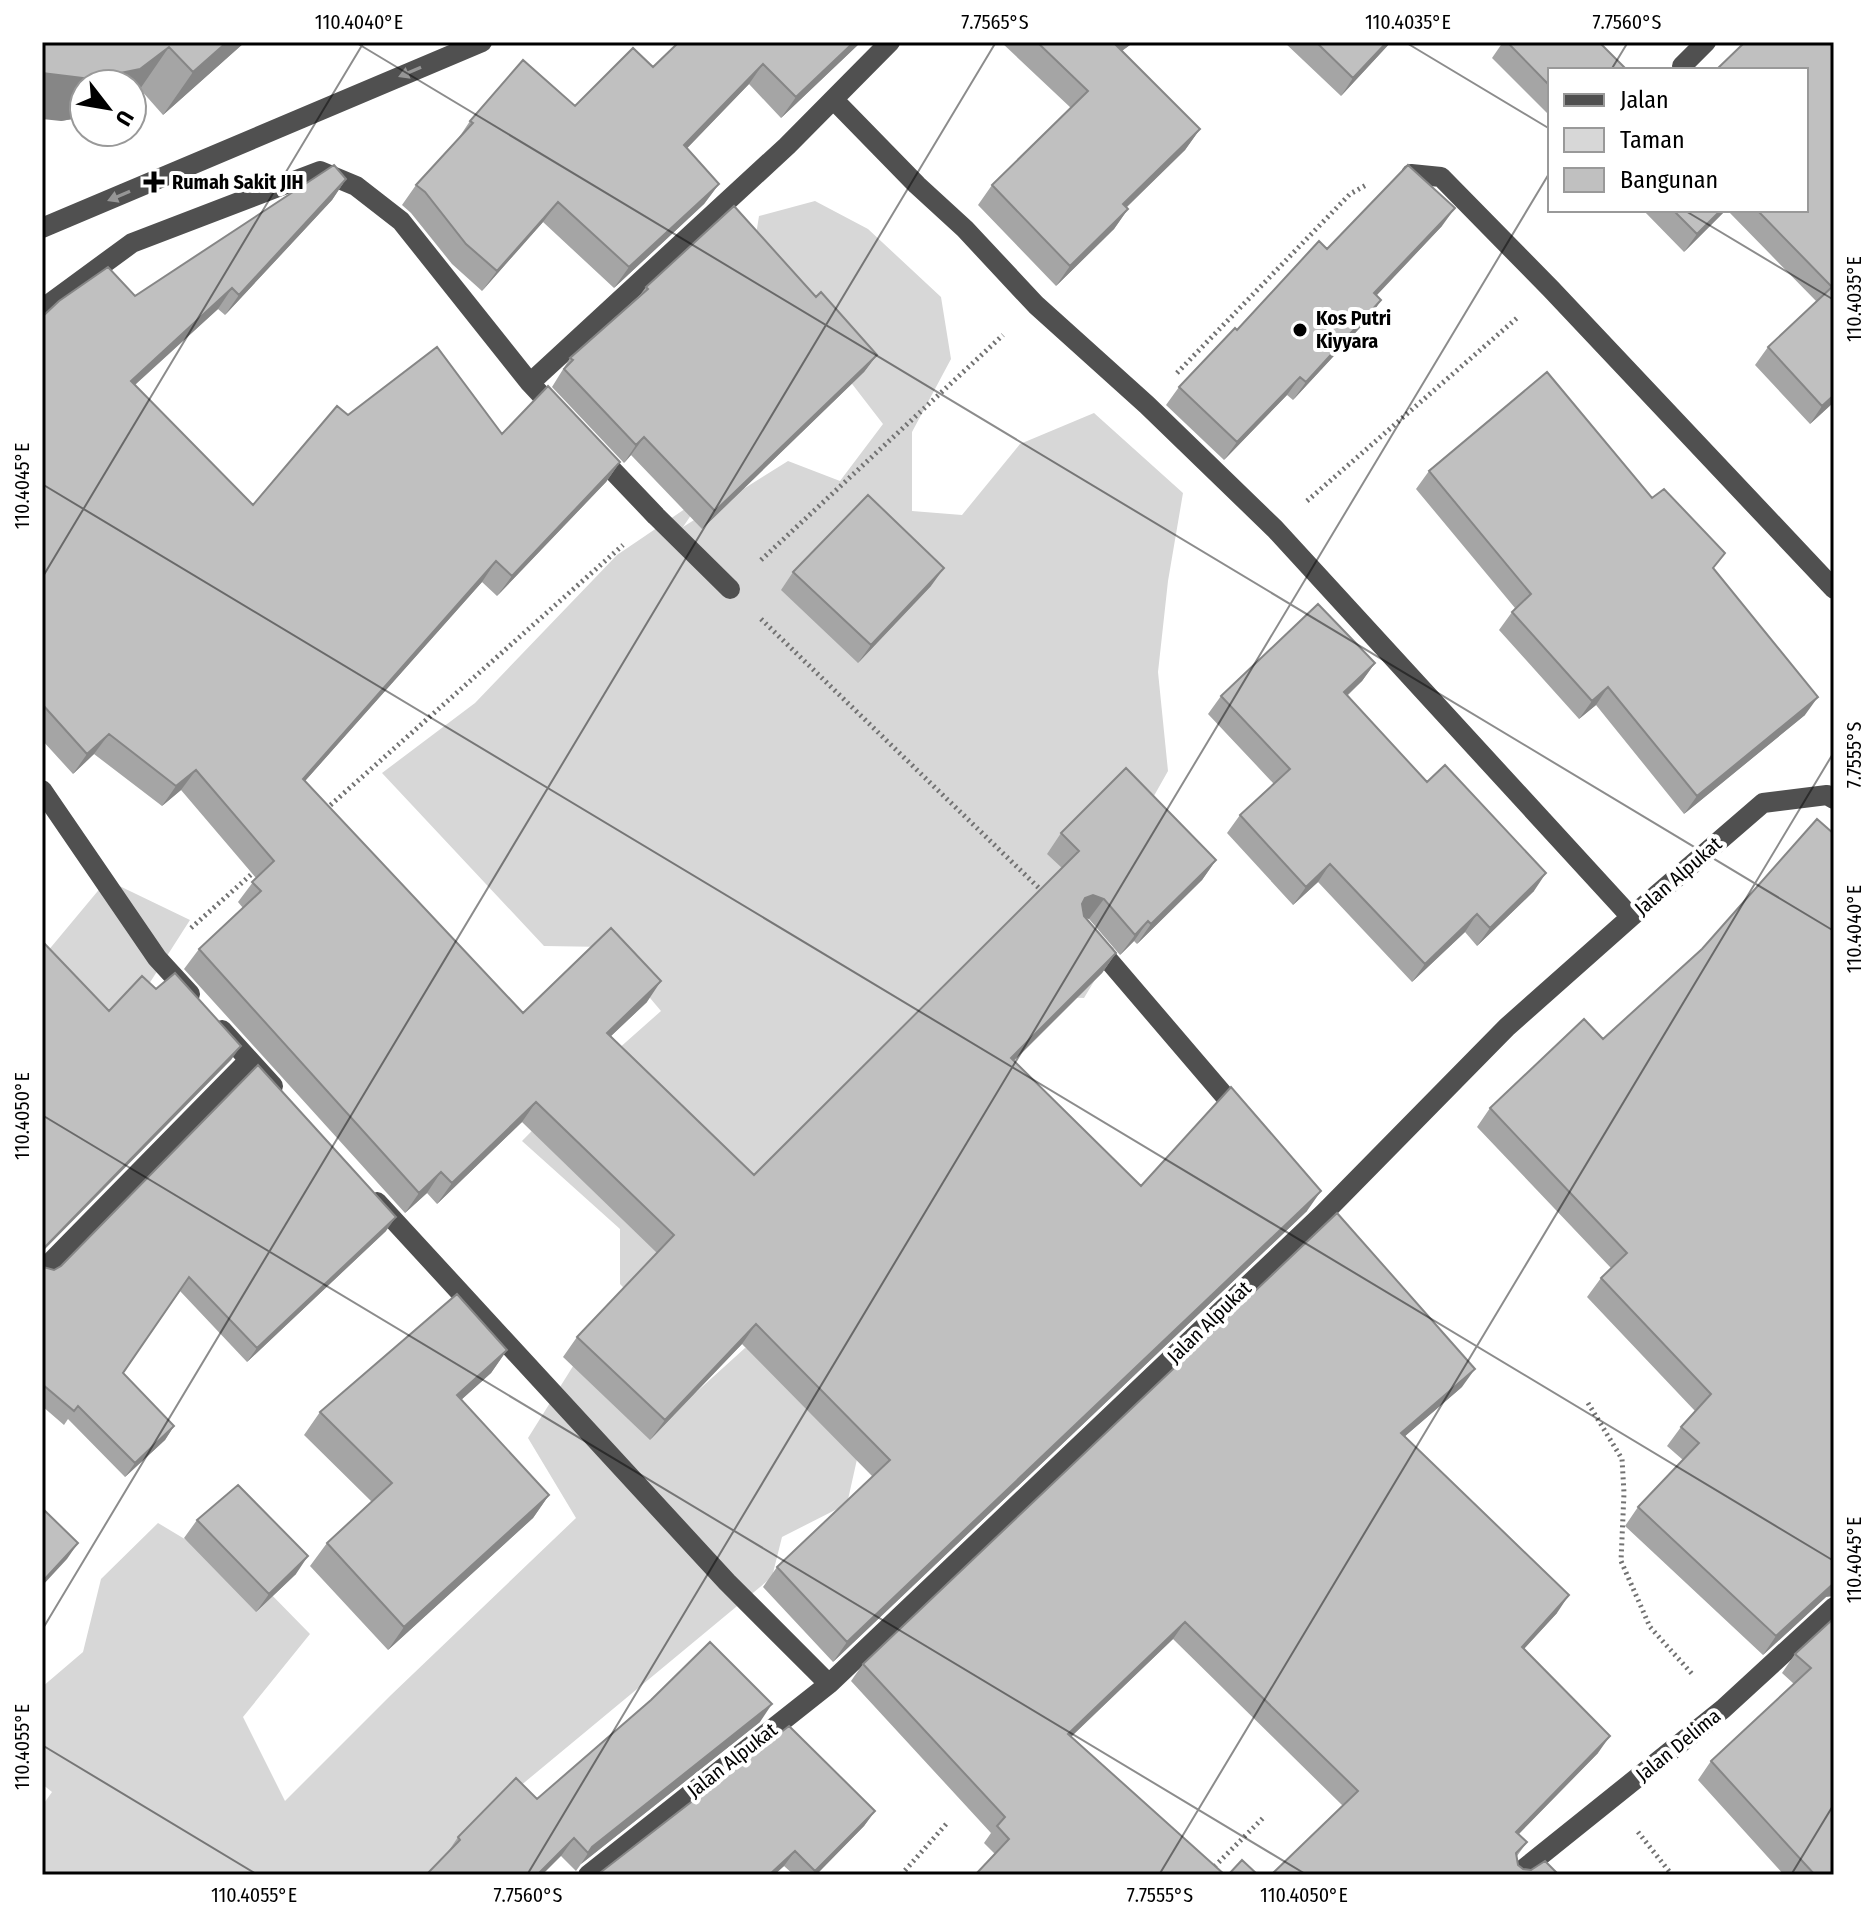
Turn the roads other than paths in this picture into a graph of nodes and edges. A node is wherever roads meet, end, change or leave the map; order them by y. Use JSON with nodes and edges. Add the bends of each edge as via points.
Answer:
{"nodes":[{"id":1,"x":482,"y":42,"type":"edge"},
{"id":2,"x":890,"y":42,"type":"edge"},
{"id":3,"x":1706,"y":42,"type":"edge"},
{"id":4,"x":1682,"y":66,"type":"dead end"},
{"id":5,"x":834,"y":100,"type":"junction"},
{"id":6,"x":1411,"y":174,"type":"edge"},
{"id":7,"x":42,"y":228,"type":"edge"},
{"id":8,"x":42,"y":309,"type":"edge"},
{"id":9,"x":530,"y":383,"type":"junction"},
{"id":10,"x":730,"y":589,"type":"road end"},
{"id":11,"x":1834,"y":589,"type":"edge"},
{"id":12,"x":42,"y":790,"type":"edge"},
{"id":13,"x":1832,"y":793,"type":"edge"},
{"id":14,"x":1631,"y":917,"type":"junction"},
{"id":15,"x":1080,"y":928,"type":"edge"},
{"id":16,"x":249,"y":1060,"type":"junction"},
{"id":17,"x":281,"y":1095,"type":"edge"},
{"id":18,"x":1253,"y":1129,"type":"edge"},
{"id":19,"x":366,"y":1190,"type":"edge"},
{"id":20,"x":42,"y":1271,"type":"edge"},
{"id":21,"x":1834,"y":1607,"type":"edge"},
{"id":22,"x":829,"y":1684,"type":"junction"},
{"id":23,"x":588,"y":1875,"type":"edge"},
{"id":24,"x":1516,"y":1875,"type":"edge"}],
"edges":[{"from":1,"to":7,"type":"street","one_way":true},
{"from":2,"to":5,"type":"street"},
{"from":3,"to":4,"type":"street"},
{"from":5,"to":9,"type":"street"},
{"from":5,"to":14,"type":"street","via":[[1036,305],[1275,529]]},
{"from":6,"to":11,"type":"street","via":[[1441,177]]},
{"from":8,"to":9,"type":"street","via":[[132,243],[320,171],[356,186],[401,221]]},
{"from":9,"to":10,"type":"street"},
{"from":12,"to":16,"type":"street","via":[[157,958]]},
{"from":13,"to":14,"type":"street","name":"Jalan Alpukat","via":[[1763,803]]},
{"from":14,"to":22,"type":"street","name":"Jalan Alpukat","via":[[1507,1027]]},
{"from":15,"to":18,"type":"street"},
{"from":16,"to":17,"type":"street"},
{"from":16,"to":20,"type":"street"},
{"from":19,"to":22,"type":"street","via":[[727,1582]]},
{"from":21,"to":24,"type":"street","name":"Jalan Delima","via":[[1723,1709]]},
{"from":22,"to":23,"type":"street","name":"Jalan Alpukat"}]}
